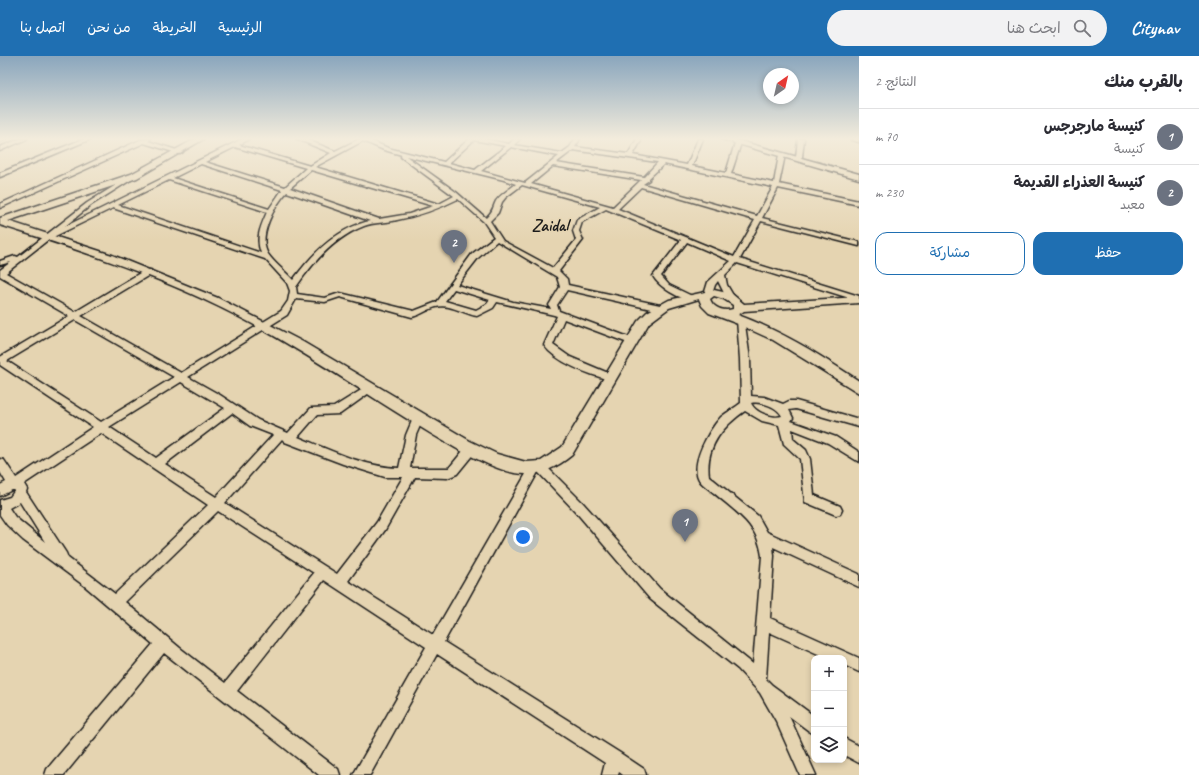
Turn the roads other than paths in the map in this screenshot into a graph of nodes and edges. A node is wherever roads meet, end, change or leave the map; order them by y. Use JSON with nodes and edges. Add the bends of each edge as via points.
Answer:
{"nodes":[{"id":1,"x":76,"y":173,"type":"edge"},
{"id":2,"x":141,"y":173,"type":"edge"},
{"id":3,"x":179,"y":173,"type":"edge"},
{"id":4,"x":235,"y":173,"type":"edge"},
{"id":5,"x":304,"y":173,"type":"edge"},
{"id":6,"x":326,"y":173,"type":"edge"},
{"id":7,"x":425,"y":173,"type":"edge"},
{"id":8,"x":483,"y":173,"type":"edge"},
{"id":9,"x":539,"y":173,"type":"edge"},
{"id":10,"x":606,"y":173,"type":"edge"},
{"id":11,"x":653,"y":173,"type":"edge"},
{"id":12,"x":716,"y":173,"type":"edge"},
{"id":13,"x":778,"y":173,"type":"edge"},
{"id":14,"x":843,"y":173,"type":"edge"},
{"id":15,"x":728,"y":175,"type":"joint"},
{"id":16,"x":134,"y":176,"type":"junction"},
{"id":17,"x":859,"y":177,"type":"edge"},
{"id":18,"x":168,"y":178,"type":"junction"},
{"id":19,"x":647,"y":179,"type":"junction"},
{"id":20,"x":524,"y":184,"type":"junction"},
{"id":21,"x":641,"y":185,"type":"junction"},
{"id":22,"x":776,"y":185,"type":"junction"},
{"id":23,"x":285,"y":188,"type":"junction"},
{"id":24,"x":458,"y":197,"type":"junction"},
{"id":25,"x":859,"y":203,"type":"edge"},
{"id":26,"x":0,"y":206,"type":"edge"},
{"id":27,"x":113,"y":206,"type":"junction"},
{"id":28,"x":440,"y":206,"type":"junction"},
{"id":29,"x":606,"y":207,"type":"junction"},
{"id":30,"x":614,"y":210,"type":"junction"},
{"id":31,"x":270,"y":211,"type":"junction"},
{"id":32,"x":759,"y":219,"type":"junction"},
{"id":33,"x":379,"y":221,"type":"junction"},
{"id":34,"x":486,"y":221,"type":"junction"},
{"id":35,"x":0,"y":222,"type":"edge"},
{"id":36,"x":47,"y":237,"type":"junction"},
{"id":37,"x":497,"y":238,"type":"junction"},
{"id":38,"x":685,"y":240,"type":"junction"},
{"id":39,"x":859,"y":244,"type":"edge"},
{"id":40,"x":269,"y":258,"type":"junction"},
{"id":41,"x":736,"y":260,"type":"junction"},
{"id":42,"x":0,"y":270,"type":"edge"},
{"id":43,"x":148,"y":272,"type":"junction"},
{"id":44,"x":554,"y":272,"type":"junction"},
{"id":45,"x":721,"y":274,"type":"junction"},
{"id":46,"x":293,"y":286,"type":"junction"},
{"id":47,"x":453,"y":286,"type":"junction"},
{"id":48,"x":564,"y":287,"type":"junction"},
{"id":49,"x":707,"y":295,"type":"junction"},
{"id":50,"x":295,"y":296,"type":"junction"},
{"id":51,"x":690,"y":297,"type":"junction"},
{"id":52,"x":731,"y":297,"type":"junction"},
{"id":53,"x":495,"y":299,"type":"junction"},
{"id":54,"x":859,"y":299,"type":"edge"},
{"id":55,"x":439,"y":304,"type":"junction"},
{"id":56,"x":663,"y":306,"type":"junction"},
{"id":57,"x":764,"y":306,"type":"junction"},
{"id":58,"x":721,"y":313,"type":"junction"},
{"id":59,"x":559,"y":314,"type":"junction"},
{"id":60,"x":76,"y":316,"type":"junction"},
{"id":61,"x":743,"y":316,"type":"junction"},
{"id":62,"x":265,"y":326,"type":"junction"},
{"id":63,"x":631,"y":341,"type":"junction"},
{"id":64,"x":0,"y":361,"type":"edge"},
{"id":65,"x":181,"y":377,"type":"junction"},
{"id":66,"x":610,"y":377,"type":"junction"},
{"id":67,"x":859,"y":388,"type":"edge"},
{"id":68,"x":369,"y":389,"type":"junction"},
{"id":69,"x":746,"y":404,"type":"junction"},
{"id":70,"x":232,"y":408,"type":"junction"},
{"id":71,"x":783,"y":409,"type":"junction"},
{"id":72,"x":418,"y":419,"type":"junction"},
{"id":73,"x":783,"y":422,"type":"junction"},
{"id":74,"x":859,"y":423,"type":"edge"},
{"id":75,"x":101,"y":427,"type":"junction"},
{"id":76,"x":284,"y":437,"type":"junction"},
{"id":77,"x":471,"y":449,"type":"junction"},
{"id":78,"x":859,"y":458,"type":"edge"},
{"id":79,"x":0,"y":463,"type":"edge"},
{"id":80,"x":157,"y":464,"type":"junction"},
{"id":81,"x":537,"y":469,"type":"junction"},
{"id":82,"x":408,"y":473,"type":"junction"},
{"id":83,"x":18,"y":489,"type":"junction"},
{"id":84,"x":0,"y":491,"type":"edge"},
{"id":85,"x":217,"y":504,"type":"junction"},
{"id":86,"x":0,"y":505,"type":"edge"},
{"id":87,"x":836,"y":510,"type":"dead end"},
{"id":88,"x":763,"y":536,"type":"junction"},
{"id":89,"x":66,"y":564,"type":"junction"},
{"id":90,"x":323,"y":572,"type":"junction"},
{"id":91,"x":859,"y":581,"type":"edge"},
{"id":92,"x":339,"y":583,"type":"junction"},
{"id":93,"x":116,"y":602,"type":"junction"},
{"id":94,"x":763,"y":622,"type":"junction"},
{"id":95,"x":163,"y":643,"type":"junction"},
{"id":96,"x":435,"y":645,"type":"junction"},
{"id":97,"x":837,"y":655,"type":"edge"},
{"id":98,"x":847,"y":659,"type":"edge"},
{"id":99,"x":859,"y":665,"type":"edge"},
{"id":100,"x":762,"y":684,"type":"junction"},
{"id":101,"x":226,"y":693,"type":"junction"},
{"id":102,"x":811,"y":724,"type":"edge"},
{"id":103,"x":847,"y":748,"type":"edge"},
{"id":104,"x":859,"y":755,"type":"edge"},
{"id":105,"x":612,"y":767,"type":"edge"},
{"id":106,"x":53,"y":775,"type":"edge"},
{"id":107,"x":332,"y":775,"type":"edge"},
{"id":108,"x":361,"y":775,"type":"edge"},
{"id":109,"x":638,"y":775,"type":"edge"},
{"id":110,"x":808,"y":775,"type":"edge"}],
"edges":[{"from":1,"to":26,"type":"street"},
{"from":2,"to":16,"type":"street"},
{"from":3,"to":18,"type":"street"},
{"from":4,"to":23,"type":"street"},
{"from":5,"to":23,"type":"street"},
{"from":6,"to":28,"type":"street"},
{"from":7,"to":24,"type":"street"},
{"from":8,"to":20,"type":"street"},
{"from":9,"to":20,"type":"street"},
{"from":10,"to":19,"type":"street"},
{"from":11,"to":19,"type":"street"},
{"from":12,"to":15,"type":"street"},
{"from":13,"to":22,"type":"street"},
{"from":14,"to":17,"type":"street"},
{"from":15,"to":22,"type":"street"},
{"from":16,"to":35,"type":"street"},
{"from":16,"to":36,"type":"street","via":[[89,204]]},
{"from":18,"to":27,"type":"street"},
{"from":18,"to":31,"type":"street"},
{"from":19,"to":21,"type":"street"},
{"from":20,"to":29,"type":"street"},
{"from":20,"to":34,"type":"street","via":[[504,196],[496,212]]},
{"from":21,"to":30,"type":"street"},
{"from":21,"to":32,"type":"street"},
{"from":22,"to":25,"type":"street"},
{"from":22,"to":32,"type":"street"},
{"from":23,"to":31,"type":"street"},
{"from":23,"to":33,"type":"street"},
{"from":24,"to":28,"type":"street"},
{"from":24,"to":34,"type":"street"},
{"from":27,"to":36,"type":"street"},
{"from":27,"to":40,"type":"street"},
{"from":28,"to":33,"type":"street","via":[[402,218]]},
{"from":29,"to":30,"type":"street"},
{"from":29,"to":44,"type":"street","via":[[580,221],[576,231],[580,240]]},
{"from":30,"to":38,"type":"street"},
{"from":31,"to":40,"type":"street","via":[[261,243]]},
{"from":32,"to":39,"type":"street"},
{"from":32,"to":41,"type":"street"},
{"from":33,"to":46,"type":"street","via":[[360,226],[332,242],[316,257]]},
{"from":34,"to":37,"type":"street"},
{"from":35,"to":36,"type":"street"},
{"from":36,"to":42,"type":"street"},
{"from":36,"to":43,"type":"street"},
{"from":37,"to":44,"type":"street"},
{"from":37,"to":47,"type":"street","via":[[475,256]]},
{"from":38,"to":41,"type":"street"},
{"from":38,"to":51,"type":"street","via":[[657,276],[664,285]]},
{"from":40,"to":46,"type":"street"},
{"from":41,"to":45,"type":"street"},
{"from":41,"to":54,"type":"street"},
{"from":42,"to":60,"type":"street"},
{"from":43,"to":60,"type":"street"},
{"from":43,"to":62,"type":"street"},
{"from":44,"to":48,"type":"street","via":[[565,280]]},
{"from":45,"to":49,"type":"street","via":[[709,287]]},
{"from":45,"to":52,"type":"street","via":[[723,285]]},
{"from":46,"to":50,"type":"street"},
{"from":47,"to":53,"type":"street"},
{"from":47,"to":55,"type":"street"},
{"from":48,"to":56,"type":"street"},
{"from":48,"to":59,"type":"street","via":[[553,306]]},
{"from":49,"to":51,"type":"street"},
{"from":49,"to":52,"type":"street"},
{"from":49,"to":58,"type":"street","via":[[704,299],[705,304]]},
{"from":50,"to":55,"type":"street","via":[[325,300],[340,295],[412,314],[422,313]]},
{"from":50,"to":62,"type":"street","via":[[284,313]]},
{"from":51,"to":56,"type":"street"},
{"from":52,"to":57,"type":"street"},
{"from":52,"to":61,"type":"street","via":[[738,303]]},
{"from":53,"to":55,"type":"street","via":[[490,306],[477,313],[452,305]]},
{"from":53,"to":59,"type":"street"},
{"from":54,"to":57,"type":"street"},
{"from":56,"to":58,"type":"street"},
{"from":56,"to":63,"type":"street","via":[[644,321]]},
{"from":57,"to":61,"type":"street"},
{"from":58,"to":61,"type":"street"},
{"from":59,"to":63,"type":"street"},
{"from":59,"to":66,"type":"street","via":[[550,337],[550,348]]},
{"from":60,"to":64,"type":"street"},
{"from":60,"to":65,"type":"street"},
{"from":61,"to":67,"type":"street"},
{"from":61,"to":69,"type":"street"},
{"from":62,"to":65,"type":"street"},
{"from":62,"to":68,"type":"street"},
{"from":63,"to":66,"type":"street"},
{"from":64,"to":75,"type":"street"},
{"from":65,"to":70,"type":"street"},
{"from":65,"to":75,"type":"street"},
{"from":66,"to":81,"type":"street","via":[[567,451],[548,466]]},
{"from":68,"to":72,"type":"street"},
{"from":68,"to":76,"type":"street","via":[[336,411],[315,411]]},
{"from":69,"to":71,"type":"street","via":[[749,400],[757,399]]},
{"from":69,"to":73,"type":"street","via":[[756,415]]},
{"from":69,"to":88,"type":"street","via":[[719,426],[711,438],[702,469],[704,478],[754,520]]},
{"from":70,"to":76,"type":"street","via":[[254,423]]},
{"from":70,"to":80,"type":"street"},
{"from":71,"to":73,"type":"street","via":[[788,418]]},
{"from":71,"to":74,"type":"street","via":[[789,405],[796,405]]},
{"from":72,"to":77,"type":"street"},
{"from":72,"to":82,"type":"street","via":[[411,435]]},
{"from":73,"to":78,"type":"street","via":[[832,440]]},
{"from":73,"to":87,"type":"street","via":[[788,441],[805,459],[809,498]]},
{"from":75,"to":80,"type":"street"},
{"from":75,"to":83,"type":"street","via":[[38,470]]},
{"from":76,"to":82,"type":"street","via":[[343,460],[385,472]]},
{"from":76,"to":85,"type":"street"},
{"from":77,"to":81,"type":"street","via":[[495,459]]},
{"from":77,"to":82,"type":"street","via":[[453,471]]},
{"from":79,"to":83,"type":"street"},
{"from":80,"to":85,"type":"street"},
{"from":81,"to":96,"type":"street"},
{"from":81,"to":100,"type":"street","via":[[579,507],[655,594],[743,664]]},
{"from":82,"to":92,"type":"street","via":[[381,526]]},
{"from":83,"to":84,"type":"street"},
{"from":83,"to":86,"type":"street","via":[[10,502]]},
{"from":83,"to":89,"type":"street"},
{"from":85,"to":90,"type":"street"},
{"from":85,"to":93,"type":"street"},
{"from":86,"to":89,"type":"street","via":[[11,521],[27,536]]},
{"from":88,"to":91,"type":"street"},
{"from":88,"to":94,"type":"street","via":[[768,556]]},
{"from":89,"to":93,"type":"street"},
{"from":90,"to":92,"type":"street"},
{"from":90,"to":101,"type":"street"},
{"from":92,"to":96,"type":"street"},
{"from":93,"to":95,"type":"street"},
{"from":94,"to":97,"type":"street"},
{"from":94,"to":100,"type":"street"},
{"from":95,"to":101,"type":"street"},
{"from":95,"to":106,"type":"street"},
{"from":96,"to":105,"type":"street"},
{"from":96,"to":108,"type":"street"},
{"from":98,"to":99,"type":"street"},
{"from":100,"to":102,"type":"street"},
{"from":100,"to":110,"type":"street","via":[[781,716]]},
{"from":101,"to":107,"type":"street"},
{"from":103,"to":104,"type":"street"},
{"from":105,"to":109,"type":"street"}]}
